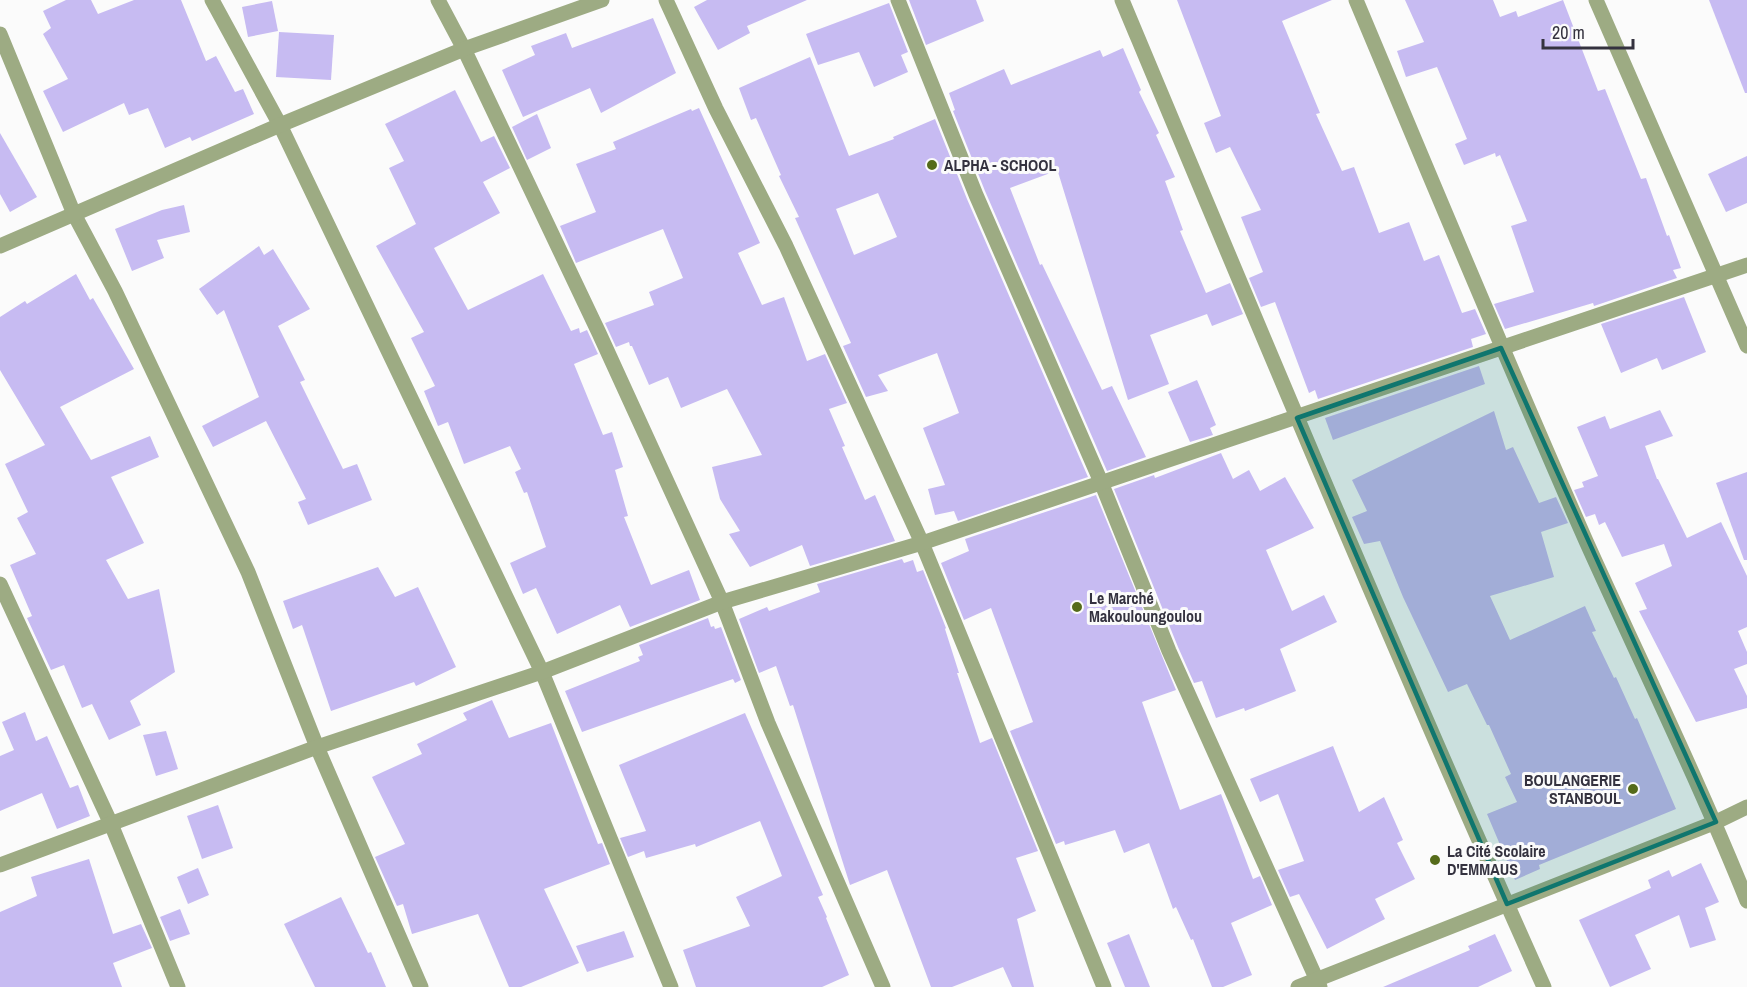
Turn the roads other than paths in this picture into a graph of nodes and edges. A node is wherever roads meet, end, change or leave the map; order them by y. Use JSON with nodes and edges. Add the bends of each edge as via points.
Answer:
{"nodes":[{"id":1,"x":212,"y":0,"type":"edge"},
{"id":2,"x":438,"y":0,"type":"edge"},
{"id":3,"x":602,"y":0,"type":"edge"},
{"id":4,"x":666,"y":0,"type":"edge"},
{"id":5,"x":898,"y":0,"type":"edge"},
{"id":6,"x":1122,"y":0,"type":"edge"},
{"id":7,"x":1356,"y":0,"type":"edge"},
{"id":8,"x":1596,"y":0,"type":"edge"},
{"id":9,"x":0,"y":34,"type":"edge"},
{"id":10,"x":464,"y":49,"type":"junction"},
{"id":11,"x":280,"y":125,"type":"junction"},
{"id":12,"x":74,"y":213,"type":"junction"},
{"id":13,"x":0,"y":246,"type":"edge"},
{"id":14,"x":1747,"y":265,"type":"edge"},
{"id":15,"x":1715,"y":275,"type":"junction"},
{"id":16,"x":1747,"y":346,"type":"edge"},
{"id":17,"x":1501,"y":348,"type":"junction"},
{"id":18,"x":1297,"y":418,"type":"junction"},
{"id":19,"x":1101,"y":482,"type":"junction"},
{"id":20,"x":922,"y":543,"type":"junction"},
{"id":21,"x":0,"y":584,"type":"edge"},
{"id":22,"x":722,"y":602,"type":"junction"},
{"id":23,"x":542,"y":672,"type":"junction"},
{"id":24,"x":317,"y":747,"type":"junction"},
{"id":25,"x":1747,"y":807,"type":"edge"},
{"id":26,"x":1716,"y":822,"type":"junction"},
{"id":27,"x":111,"y":824,"type":"junction"},
{"id":28,"x":0,"y":865,"type":"edge"},
{"id":29,"x":1747,"y":901,"type":"edge"},
{"id":30,"x":1507,"y":904,"type":"junction"},
{"id":31,"x":1319,"y":983,"type":"edge"},
{"id":32,"x":178,"y":987,"type":"edge"},
{"id":33,"x":421,"y":987,"type":"edge"},
{"id":34,"x":671,"y":987,"type":"edge"},
{"id":35,"x":883,"y":987,"type":"edge"},
{"id":36,"x":1104,"y":987,"type":"edge"},
{"id":37,"x":1298,"y":987,"type":"edge"},
{"id":38,"x":1544,"y":987,"type":"edge"}],
"edges":[{"from":1,"to":11,"type":"street"},
{"from":2,"to":10,"type":"street"},
{"from":3,"to":10,"type":"street"},
{"from":4,"to":20,"type":"street","via":[[786,246]]},
{"from":5,"to":19,"type":"street","via":[[976,195]]},
{"from":6,"to":18,"type":"street"},
{"from":7,"to":17,"type":"street"},
{"from":8,"to":15,"type":"street"},
{"from":9,"to":12,"type":"street"},
{"from":10,"to":11,"type":"street"},
{"from":10,"to":22,"type":"street"},
{"from":11,"to":12,"type":"street"},
{"from":11,"to":23,"type":"street"},
{"from":12,"to":13,"type":"street"},
{"from":12,"to":24,"type":"street","via":[[248,572]]},
{"from":14,"to":15,"type":"street"},
{"from":15,"to":16,"type":"street"},
{"from":15,"to":17,"type":"street"},
{"from":17,"to":18,"type":"street"},
{"from":17,"to":26,"type":"street"},
{"from":18,"to":19,"type":"street"},
{"from":18,"to":30,"type":"street"},
{"from":19,"to":20,"type":"street"},
{"from":19,"to":31,"type":"street","via":[[1169,651]]},
{"from":20,"to":22,"type":"street"},
{"from":20,"to":36,"type":"street"},
{"from":21,"to":27,"type":"street"},
{"from":22,"to":23,"type":"street"},
{"from":22,"to":35,"type":"street","via":[[768,723]]},
{"from":23,"to":24,"type":"street"},
{"from":23,"to":34,"type":"street"},
{"from":24,"to":27,"type":"street"},
{"from":24,"to":33,"type":"street"},
{"from":25,"to":26,"type":"street"},
{"from":26,"to":29,"type":"street"},
{"from":26,"to":30,"type":"street"},
{"from":27,"to":28,"type":"street"},
{"from":27,"to":32,"type":"street"},
{"from":30,"to":31,"type":"street"},
{"from":30,"to":38,"type":"street"},
{"from":31,"to":37,"type":"street"}]}
